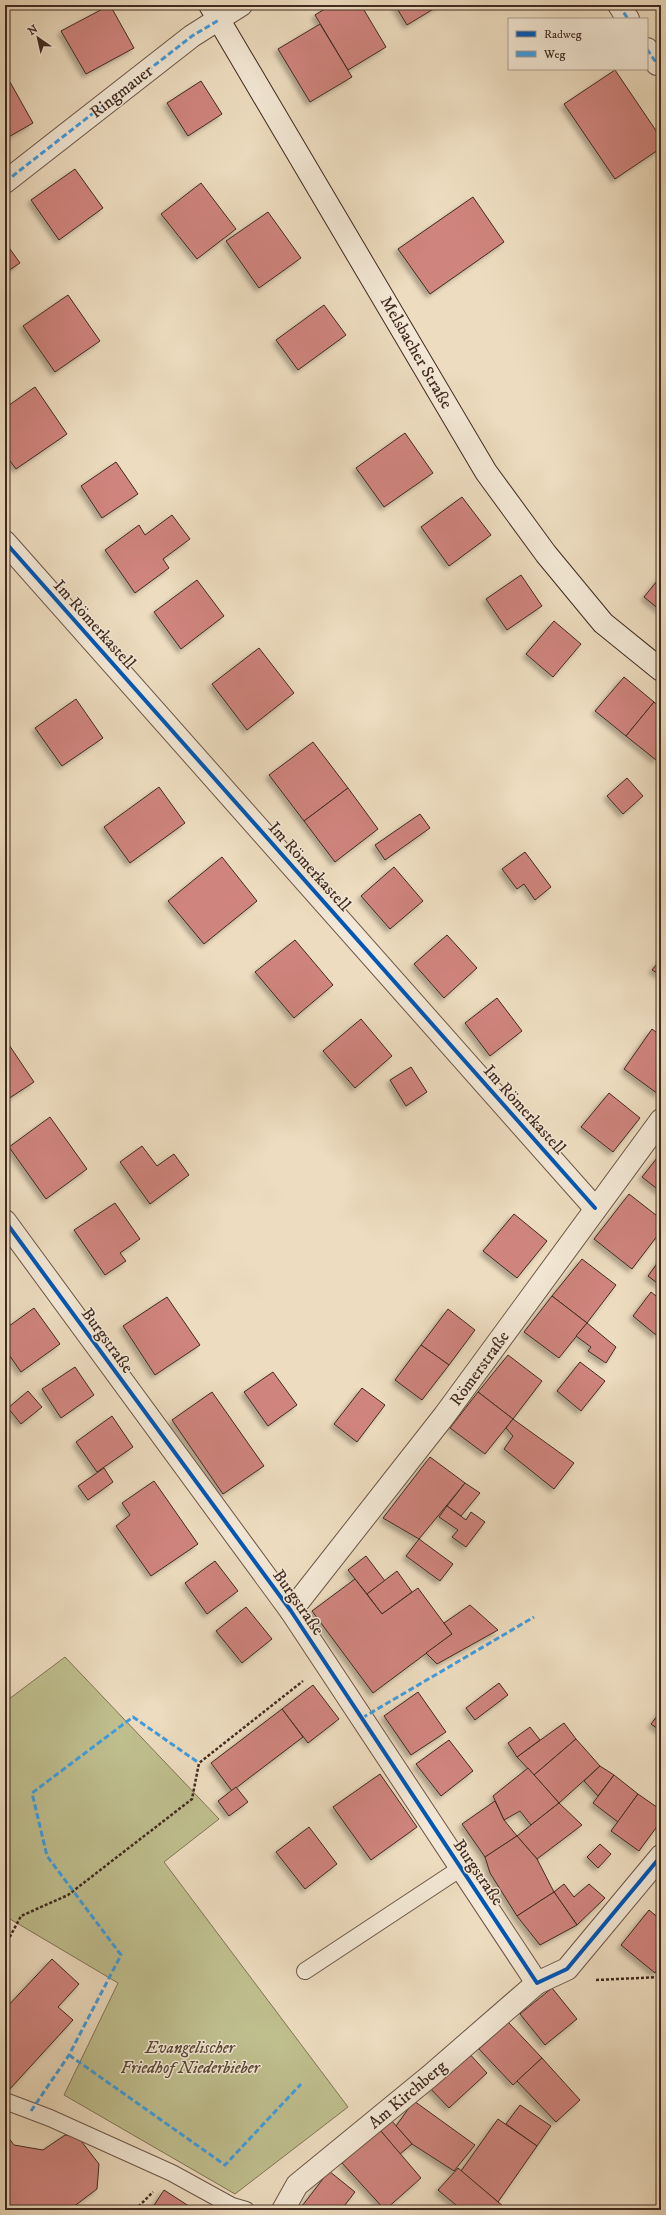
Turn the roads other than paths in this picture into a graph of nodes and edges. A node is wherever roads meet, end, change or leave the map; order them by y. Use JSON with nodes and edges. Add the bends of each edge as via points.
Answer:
{"nodes":[{"id":1,"x":241,"y":5,"type":"edge"},
{"id":2,"x":619,"y":5,"type":"edge"},
{"id":3,"x":215,"y":12,"type":"edge"},
{"id":4,"x":627,"y":18,"type":"edge"},
{"id":5,"x":5,"y":182,"type":"edge"},
{"id":6,"x":5,"y":542,"type":"edge"},
{"id":7,"x":661,"y":670,"type":"edge"},
{"id":8,"x":661,"y":1120,"type":"edge"},
{"id":9,"x":596,"y":1208,"type":"junction"},
{"id":10,"x":9,"y":1236,"type":"edge"},
{"id":11,"x":291,"y":1611,"type":"junction"},
{"id":12,"x":661,"y":1856,"type":"edge"},
{"id":13,"x":461,"y":1868,"type":"junction"},
{"id":14,"x":305,"y":1971,"type":"dead end"},
{"id":15,"x":537,"y":1983,"type":"junction"},
{"id":16,"x":5,"y":2102,"type":"edge"},
{"id":17,"x":246,"y":2210,"type":"edge"},
{"id":18,"x":283,"y":2210,"type":"edge"}],
"edges":[{"from":1,"to":3,"type":"street","name":"Ringmauer"},
{"from":2,"to":4,"type":"street"},
{"from":3,"to":5,"type":"street","name":"Ringmauer","via":[[192,36]]},
{"from":3,"to":7,"type":"street","name":"Melsbacher Straße","via":[[486,472],[546,554],[603,623]]},
{"from":6,"to":9,"type":"street","name":"Im Römerkastell"},
{"from":8,"to":9,"type":"street","name":"Römerstraße"},
{"from":9,"to":11,"type":"street","name":"Römerstraße","via":[[444,1416]]},
{"from":10,"to":11,"type":"street","name":"Burgstraße"},
{"from":11,"to":13,"type":"street","name":"Burgstraße"},
{"from":12,"to":15,"type":"street","via":[[567,1969]]},
{"from":13,"to":14,"type":"lane"},
{"from":13,"to":15,"type":"street","name":"Burgstraße"},
{"from":15,"to":18,"type":"street","name":"Am Kirchberg","via":[[430,2076],[296,2185]]},
{"from":16,"to":17,"type":"lane","via":[[50,2118],[172,2174],[232,2206]]}]}
